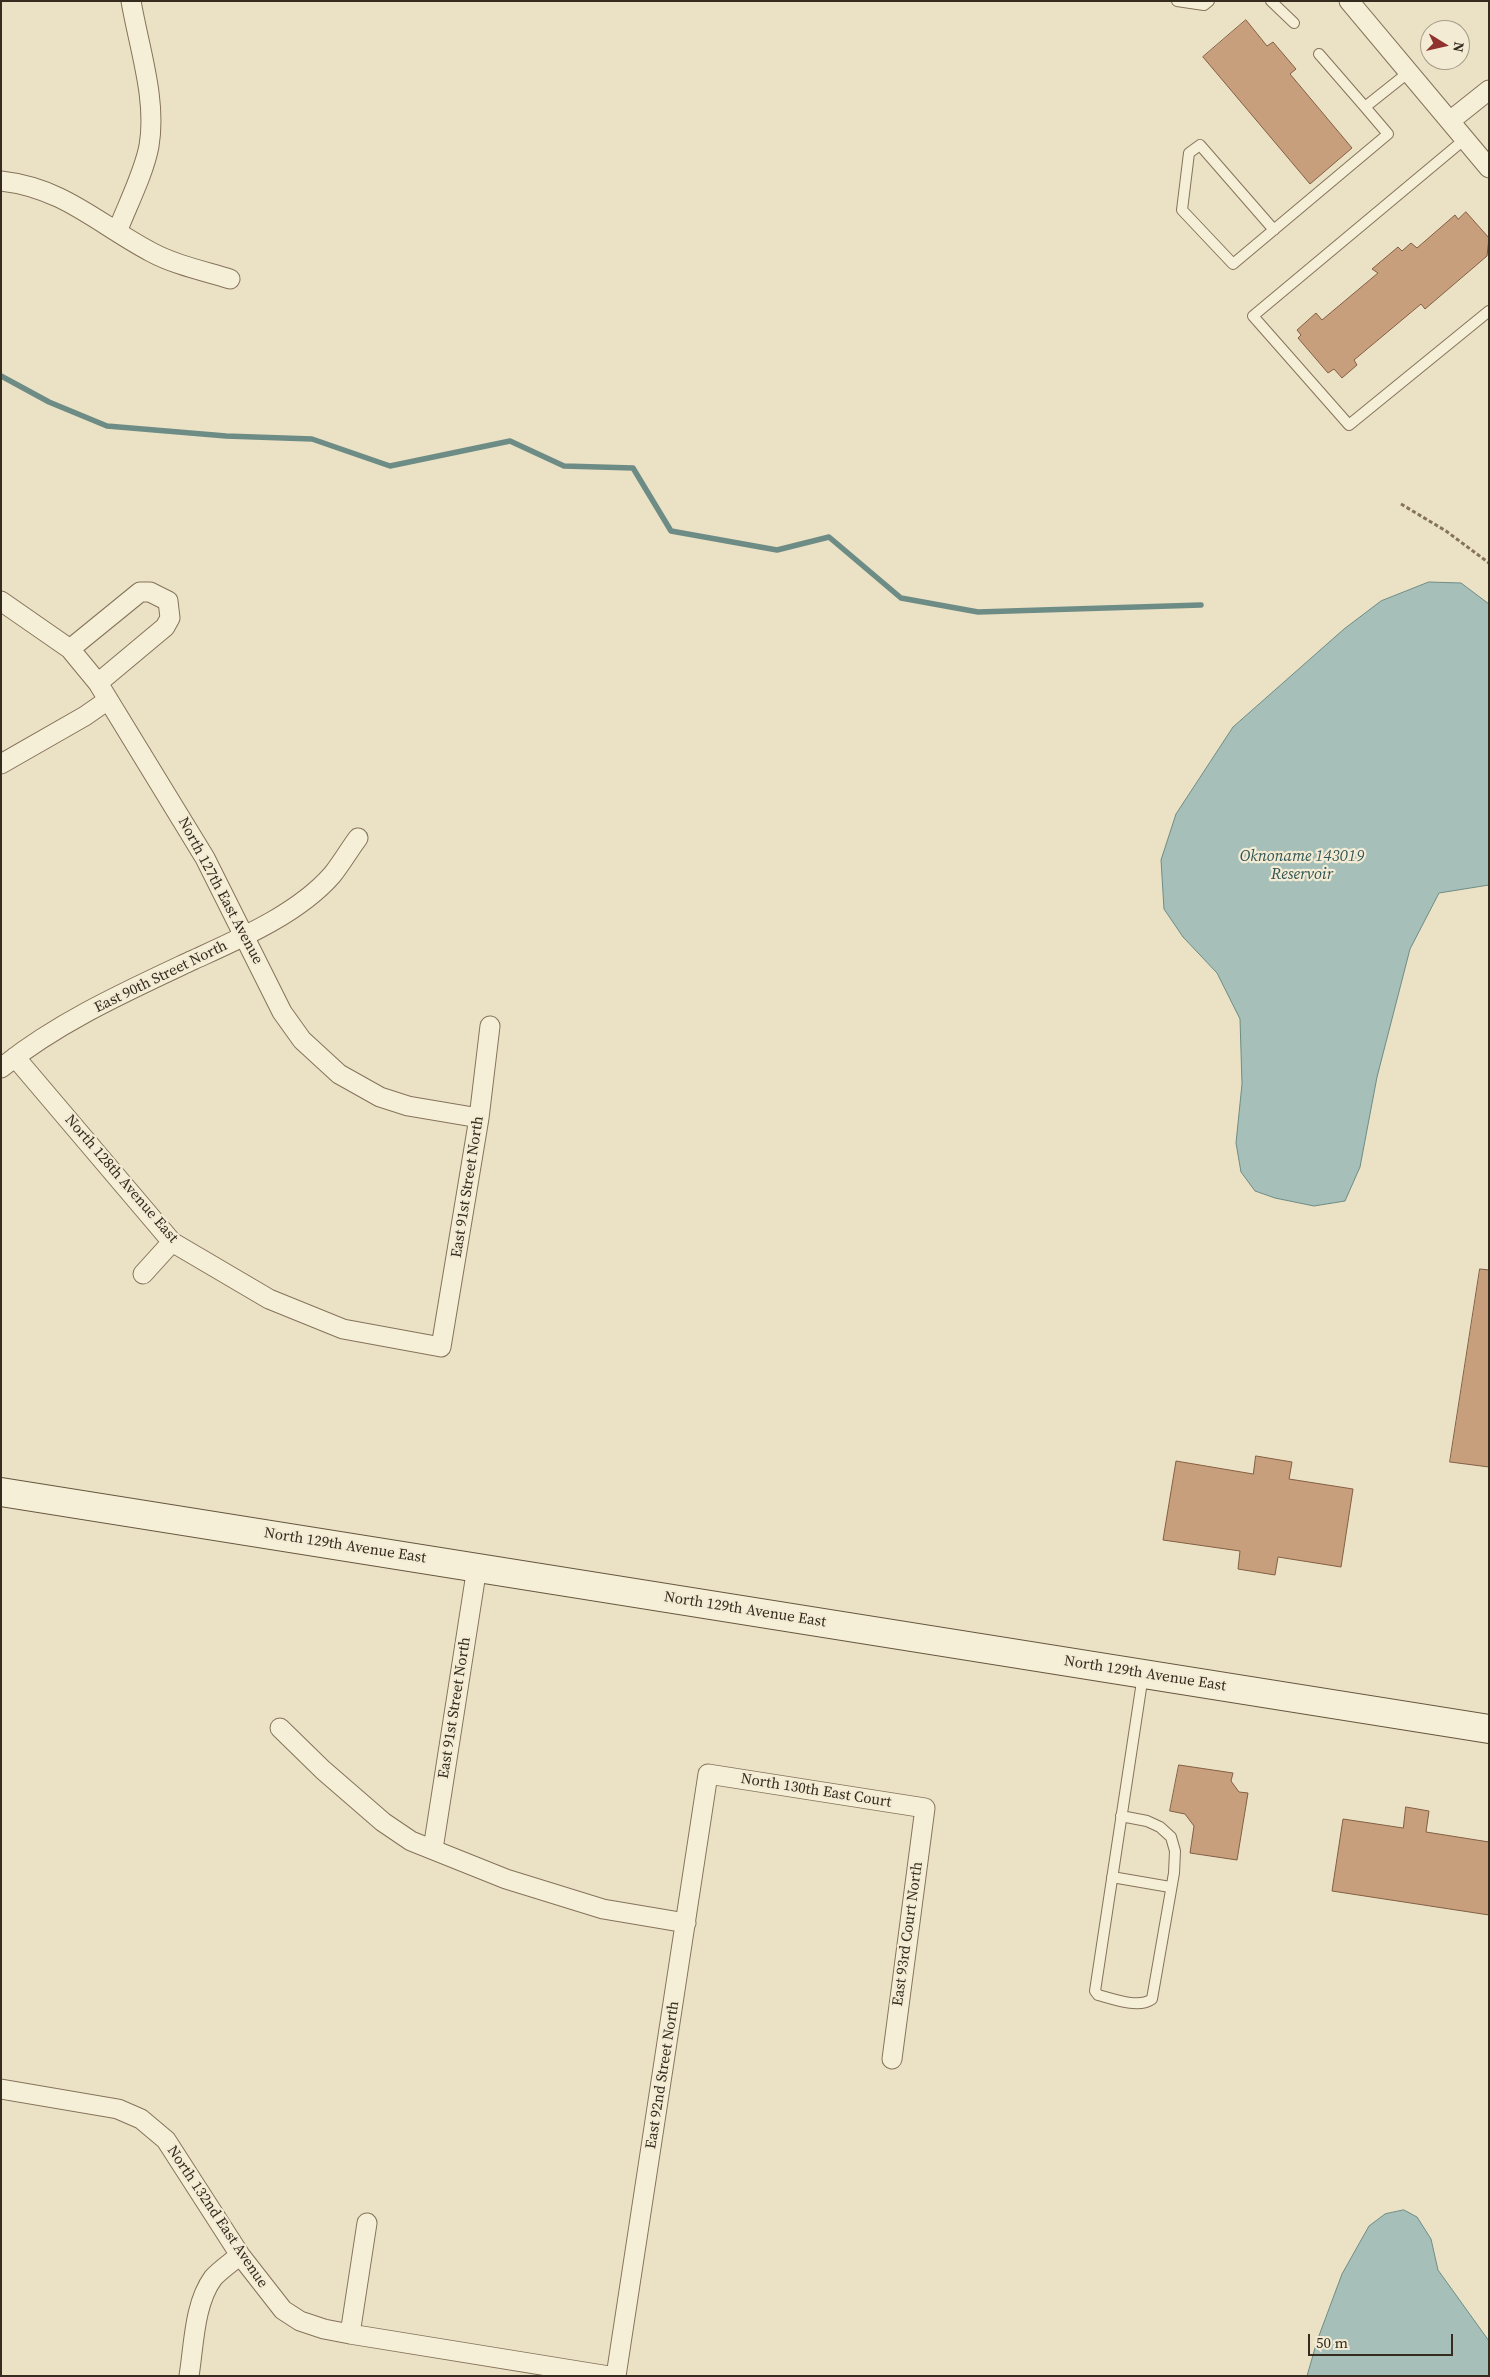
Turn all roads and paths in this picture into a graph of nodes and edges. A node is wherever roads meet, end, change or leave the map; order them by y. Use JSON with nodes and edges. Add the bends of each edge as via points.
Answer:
{"nodes":[{"id":1,"x":131,"y":1,"type":"edge"},
{"id":2,"x":1177,"y":1,"type":"edge"},
{"id":3,"x":1209,"y":1,"type":"edge"},
{"id":4,"x":1271,"y":1,"type":"edge"},
{"id":5,"x":1349,"y":1,"type":"edge"},
{"id":6,"x":1294,"y":23,"type":"dead end"},
{"id":7,"x":1319,"y":54,"type":"dead end"},
{"id":8,"x":1409,"y":72,"type":"junction"},
{"id":9,"x":1489,"y":90,"type":"edge"},
{"id":10,"x":1365,"y":107,"type":"junction"},
{"id":11,"x":1450,"y":121,"type":"junction"},
{"id":12,"x":1465,"y":139,"type":"junction"},
{"id":13,"x":1489,"y":168,"type":"edge"},
{"id":14,"x":1,"y":181,"type":"edge"},
{"id":15,"x":1274,"y":230,"type":"junction"},
{"id":16,"x":117,"y":232,"type":"junction"},
{"id":17,"x":230,"y":279,"type":"dead end"},
{"id":18,"x":1489,"y":311,"type":"edge"},
{"id":19,"x":1401,"y":504,"type":"dead end"},
{"id":20,"x":1489,"y":563,"type":"edge"},
{"id":21,"x":1,"y":601,"type":"edge"},
{"id":22,"x":70,"y":649,"type":"junction"},
{"id":23,"x":98,"y":683,"type":"junction"},
{"id":24,"x":108,"y":700,"type":"junction"},
{"id":25,"x":1,"y":764,"type":"edge"},
{"id":26,"x":358,"y":838,"type":"dead end"},
{"id":27,"x":245,"y":936,"type":"junction"},
{"id":28,"x":490,"y":1026,"type":"dead end"},
{"id":29,"x":8,"y":1062,"type":"edge"},
{"id":30,"x":480,"y":1118,"type":"junction"},
{"id":31,"x":172,"y":1242,"type":"junction"},
{"id":32,"x":143,"y":1274,"type":"dead end"},
{"id":33,"x":441,"y":1347,"type":"joint"},
{"id":34,"x":1,"y":1492,"type":"edge"},
{"id":35,"x":477,"y":1568,"type":"junction"},
{"id":36,"x":1143,"y":1674,"type":"junction"},
{"id":37,"x":280,"y":1728,"type":"dead end"},
{"id":38,"x":1489,"y":1728,"type":"edge"},
{"id":39,"x":708,"y":1774,"type":"joint"},
{"id":40,"x":925,"y":1808,"type":"joint"},
{"id":41,"x":1121,"y":1816,"type":"junction"},
{"id":42,"x":433,"y":1849,"type":"junction"},
{"id":43,"x":1112,"y":1877,"type":"junction"},
{"id":44,"x":1170,"y":1887,"type":"junction"},
{"id":45,"x":686,"y":1924,"type":"junction"},
{"id":46,"x":892,"y":2059,"type":"dead end"},
{"id":47,"x":1,"y":2089,"type":"edge"},
{"id":48,"x":367,"y":2223,"type":"dead end"},
{"id":49,"x":240,"y":2256,"type":"junction"},
{"id":50,"x":350,"y":2334,"type":"junction"},
{"id":51,"x":189,"y":2376,"type":"edge"},
{"id":52,"x":609,"y":2376,"type":"edge"},
{"id":53,"x":616,"y":2376,"type":"edge"}],
"edges":[{"from":1,"to":16,"type":"street","via":[[149,101],[150,135],[144,165]]},
{"from":2,"to":3,"type":"lane","via":[[1204,5]]},
{"from":4,"to":6,"type":"lane"},
{"from":5,"to":8,"type":"street"},
{"from":7,"to":10,"type":"lane"},
{"from":8,"to":10,"type":"lane"},
{"from":8,"to":11,"type":"street"},
{"from":9,"to":11,"type":"street"},
{"from":10,"to":15,"type":"lane","via":[[1388,134]]},
{"from":11,"to":12,"type":"street"},
{"from":12,"to":13,"type":"street"},
{"from":12,"to":18,"type":"lane","via":[[1253,316],[1349,425]]},
{"from":14,"to":16,"type":"street","via":[[33,186],[54,194]]},
{"from":15,"to":15,"type":"lane","via":[[1233,264],[1182,210],[1190,153],[1200,145]]},
{"from":16,"to":17,"type":"street","via":[[152,253]]},
{"from":19,"to":20,"type":"path","via":[[1446,531]]},
{"from":21,"to":22,"type":"street","name":"North 127th East Avenue"},
{"from":22,"to":23,"type":"street","name":"North 127th East Avenue"},
{"from":22,"to":23,"type":"street","via":[[140,592],[150,592],[168,601],[170,618],[165,627]]},
{"from":23,"to":24,"type":"street","name":"North 127th East Avenue"},
{"from":24,"to":25,"type":"street"},
{"from":24,"to":27,"type":"street","name":"North 127th East Avenue","via":[[205,858]]},
{"from":26,"to":27,"type":"street","name":"East 90th Street North","via":[[332,876],[304,900]]},
{"from":27,"to":29,"type":"street","name":"East 90th Street North","via":[[127,991],[50,1034]]},
{"from":27,"to":30,"type":"street","name":"North 127th East Avenue","via":[[282,1012],[302,1040],[339,1074],[365,1090],[408,1106]]},
{"from":28,"to":30,"type":"street","name":"East 91st Street North"},
{"from":29,"to":31,"type":"street","name":"North 128th Avenue East"},
{"from":30,"to":33,"type":"street","name":"East 91st Street North"},
{"from":31,"to":32,"type":"street"},
{"from":31,"to":33,"type":"street","name":"North 128th Avenue East","via":[[269,1299],[343,1329]]},
{"from":34,"to":35,"type":"main road","name":"North 129th Avenue East"},
{"from":35,"to":36,"type":"main road","name":"North 129th Avenue East"},
{"from":35,"to":42,"type":"street","name":"East 91st Street North"},
{"from":36,"to":38,"type":"main road","name":"North 129th Avenue East"},
{"from":36,"to":41,"type":"lane"},
{"from":37,"to":42,"type":"street","via":[[383,1822],[411,1841]]},
{"from":39,"to":40,"type":"street","name":"North 130th East Court"},
{"from":39,"to":45,"type":"street","name":"East 92nd Street North"},
{"from":40,"to":46,"type":"street","name":"East 93rd Court North"},
{"from":41,"to":43,"type":"lane"},
{"from":41,"to":44,"type":"lane","via":[[1148,1821],[1171,1838],[1175,1851]]},
{"from":42,"to":45,"type":"street","via":[[506,1879],[603,1909]]},
{"from":43,"to":44,"type":"lane"},
{"from":43,"to":44,"type":"lane","via":[[1095,1991],[1098,1995],[1130,2002],[1147,2003],[1152,1999]]},
{"from":45,"to":53,"type":"street","name":"East 92nd Street North"},
{"from":47,"to":49,"type":"street","name":"North 132nd East Avenue","via":[[118,2109],[141,2119],[166,2140]]},
{"from":48,"to":50,"type":"street"},
{"from":49,"to":50,"type":"street","name":"North 132nd East Avenue","via":[[283,2310],[324,2329]]},
{"from":49,"to":51,"type":"street","via":[[214,2278],[204,2295]]},
{"from":50,"to":52,"type":"street","name":"North 132nd East Avenue"}]}
